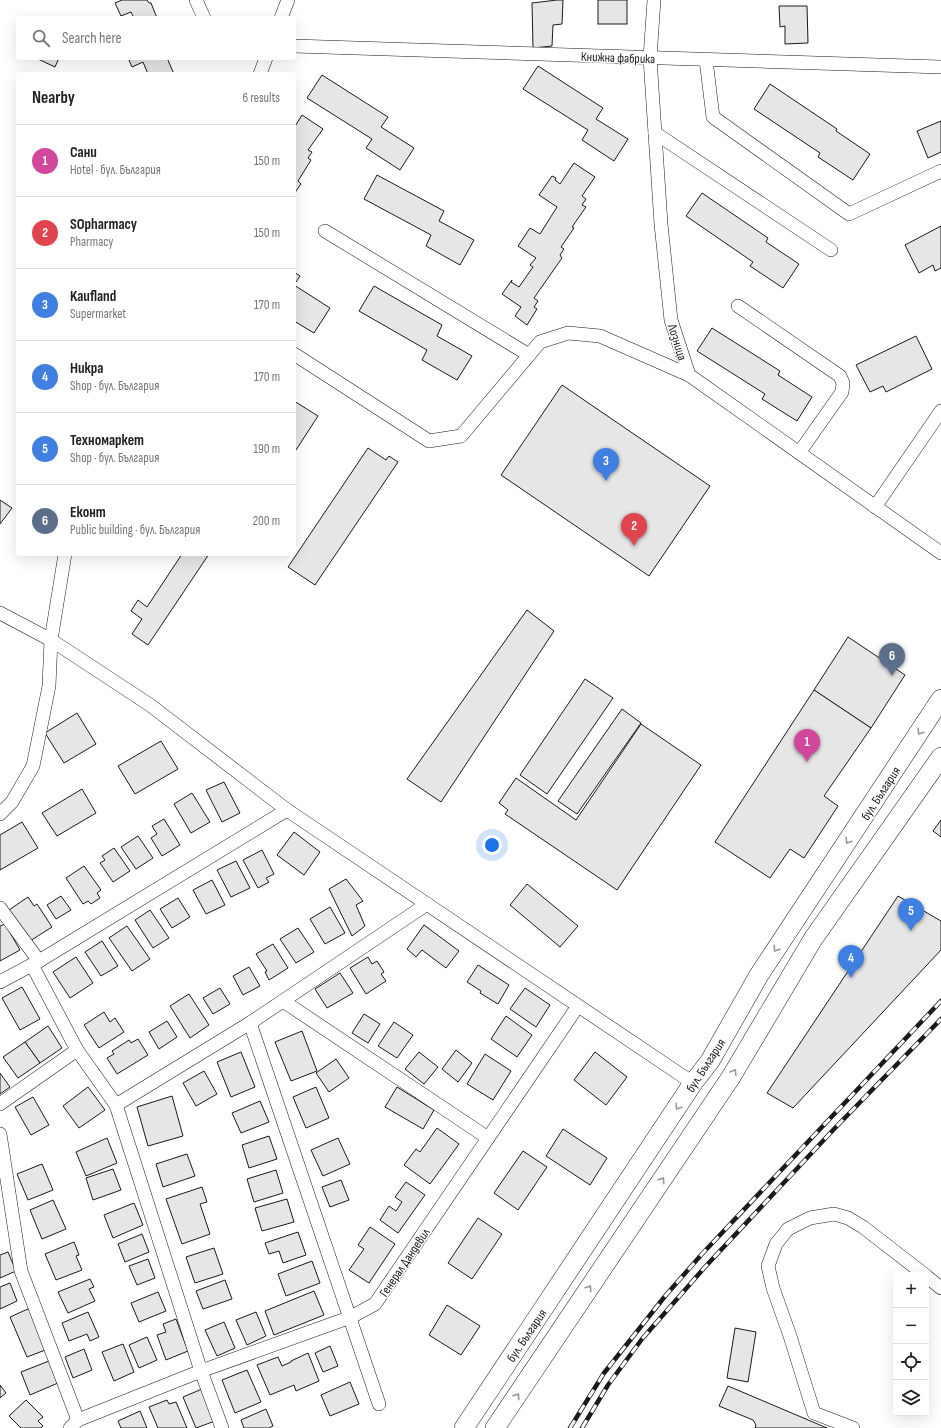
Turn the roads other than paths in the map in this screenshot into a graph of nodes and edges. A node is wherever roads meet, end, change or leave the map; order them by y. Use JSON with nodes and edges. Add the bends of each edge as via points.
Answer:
{"nodes":[{"id":1,"x":196,"y":0,"type":"edge"},
{"id":2,"x":288,"y":0,"type":"edge"},
{"id":3,"x":654,"y":0,"type":"edge"},
{"id":4,"x":203,"y":16,"type":"edge"},
{"id":5,"x":282,"y":16,"type":"edge"},
{"id":6,"x":296,"y":46,"type":"edge"},
{"id":7,"x":650,"y":58,"type":"junction"},
{"id":8,"x":265,"y":60,"type":"edge"},
{"id":9,"x":706,"y":60,"type":"junction"},
{"id":10,"x":941,"y":67,"type":"edge"},
{"id":11,"x":261,"y":72,"type":"edge"},
{"id":12,"x":655,"y":133,"type":"junction"},
{"id":13,"x":941,"y":171,"type":"edge"},
{"id":14,"x":325,"y":231,"type":"dead end"},
{"id":15,"x":831,"y":250,"type":"dead end"},
{"id":16,"x":738,"y":306,"type":"dead end"},
{"id":17,"x":296,"y":355,"type":"edge"},
{"id":18,"x":529,"y":355,"type":"junction"},
{"id":19,"x":689,"y":375,"type":"junction"},
{"id":20,"x":941,"y":411,"type":"edge"},
{"id":21,"x":799,"y":453,"type":"junction"},
{"id":22,"x":875,"y":507,"type":"junction"},
{"id":23,"x":941,"y":553,"type":"edge"},
{"id":24,"x":65,"y":556,"type":"edge"},
{"id":25,"x":0,"y":613,"type":"edge"},
{"id":26,"x":51,"y":640,"type":"junction"},
{"id":27,"x":941,"y":700,"type":"edge"},
{"id":28,"x":941,"y":757,"type":"edge"},
{"id":29,"x":287,"y":810,"type":"junction"},
{"id":30,"x":0,"y":814,"type":"edge"},
{"id":31,"x":427,"y":904,"type":"junction"},
{"id":32,"x":0,"y":908,"type":"edge"},
{"id":33,"x":35,"y":963,"type":"junction"},
{"id":34,"x":0,"y":982,"type":"edge"},
{"id":35,"x":283,"y":1001,"type":"junction"},
{"id":36,"x":578,"y":1006,"type":"junction"},
{"id":37,"x":250,"y":1023,"type":"junction"},
{"id":38,"x":77,"y":1050,"type":"junction"},
{"id":39,"x":693,"y":1083,"type":"junction"},
{"id":40,"x":0,"y":1104,"type":"edge"},
{"id":41,"x":116,"y":1105,"type":"junction"},
{"id":42,"x":0,"y":1134,"type":"edge"},
{"id":43,"x":488,"y":1138,"type":"junction"},
{"id":44,"x":920,"y":1272,"type":"edge"},
{"id":45,"x":929,"y":1279,"type":"edge"},
{"id":46,"x":941,"y":1288,"type":"edge"},
{"id":47,"x":351,"y":1317,"type":"junction"},
{"id":48,"x":201,"y":1371,"type":"junction"},
{"id":49,"x":379,"y":1404,"type":"dead end"},
{"id":50,"x":74,"y":1424,"type":"edge"},
{"id":51,"x":222,"y":1428,"type":"edge"},
{"id":52,"x":464,"y":1428,"type":"edge"},
{"id":53,"x":495,"y":1428,"type":"edge"},
{"id":54,"x":853,"y":1428,"type":"edge"}],
"edges":[{"from":1,"to":4,"type":"street"},
{"from":2,"to":5,"type":"street"},
{"from":3,"to":7,"type":"street","name":"Лозница"},
{"from":6,"to":7,"type":"street","name":"Книжна фабрика"},
{"from":7,"to":9,"type":"street","name":"Книжна фабрика"},
{"from":7,"to":12,"type":"street","name":"Лозница"},
{"from":8,"to":11,"type":"street"},
{"from":9,"to":10,"type":"street","name":"Книжна фабрика"},
{"from":9,"to":13,"type":"street","via":[[713,117],[849,214]]},
{"from":12,"to":15,"type":"street"},
{"from":12,"to":19,"type":"street","name":"Лозница","via":[[671,320]]},
{"from":14,"to":18,"type":"street"},
{"from":16,"to":21,"type":"street","via":[[840,376],[844,383],[842,392]]},
{"from":17,"to":18,"type":"street","via":[[429,441],[461,436]]},
{"from":18,"to":19,"type":"street","via":[[540,342],[568,332],[600,336]]},
{"from":19,"to":21,"type":"street","name":"Лозница"},
{"from":20,"to":22,"type":"street"},
{"from":21,"to":22,"type":"street","name":"Лозница"},
{"from":22,"to":23,"type":"street","name":"Лозница"},
{"from":24,"to":26,"type":"street"},
{"from":25,"to":26,"type":"street"},
{"from":26,"to":29,"type":"street","via":[[166,717]]},
{"from":26,"to":30,"type":"street","via":[[49,686],[33,766],[12,802]]},
{"from":27,"to":39,"type":"main road","name":"бул. България","one_way":true,"via":[[759,975],[710,1061]]},
{"from":53,"to":28,"type":"main road","name":"бул. България","one_way":true,"via":[[731,1077],[813,939]]},
{"from":29,"to":31,"type":"street"},
{"from":29,"to":33,"type":"street"},
{"from":31,"to":35,"type":"street"},
{"from":31,"to":36,"type":"street"},
{"from":32,"to":33,"type":"street"},
{"from":33,"to":34,"type":"street"},
{"from":33,"to":38,"type":"street"},
{"from":35,"to":37,"type":"street"},
{"from":35,"to":43,"type":"street"},
{"from":36,"to":39,"type":"street"},
{"from":36,"to":43,"type":"street","name":"Генерал Дандевил"},
{"from":37,"to":41,"type":"street"},
{"from":37,"to":47,"type":"street"},
{"from":38,"to":40,"type":"street"},
{"from":38,"to":41,"type":"street"},
{"from":39,"to":52,"type":"main road","name":"бул. България","one_way":true},
{"from":41,"to":48,"type":"street"},
{"from":42,"to":50,"type":"street","via":[[21,1271]]},
{"from":43,"to":47,"type":"street","name":"Генерал Дандевил","via":[[375,1304]]},
{"from":44,"to":54,"type":"street","via":[[863,1227],[848,1218],[834,1214],[810,1218],[788,1228],[776,1244],[768,1266],[814,1413]]},
{"from":45,"to":46,"type":"street"},
{"from":47,"to":48,"type":"street","name":"Генерал Дандевил"},
{"from":47,"to":49,"type":"street"},
{"from":48,"to":50,"type":"street","name":"Генерал Дандевил"},
{"from":48,"to":51,"type":"street"}]}
